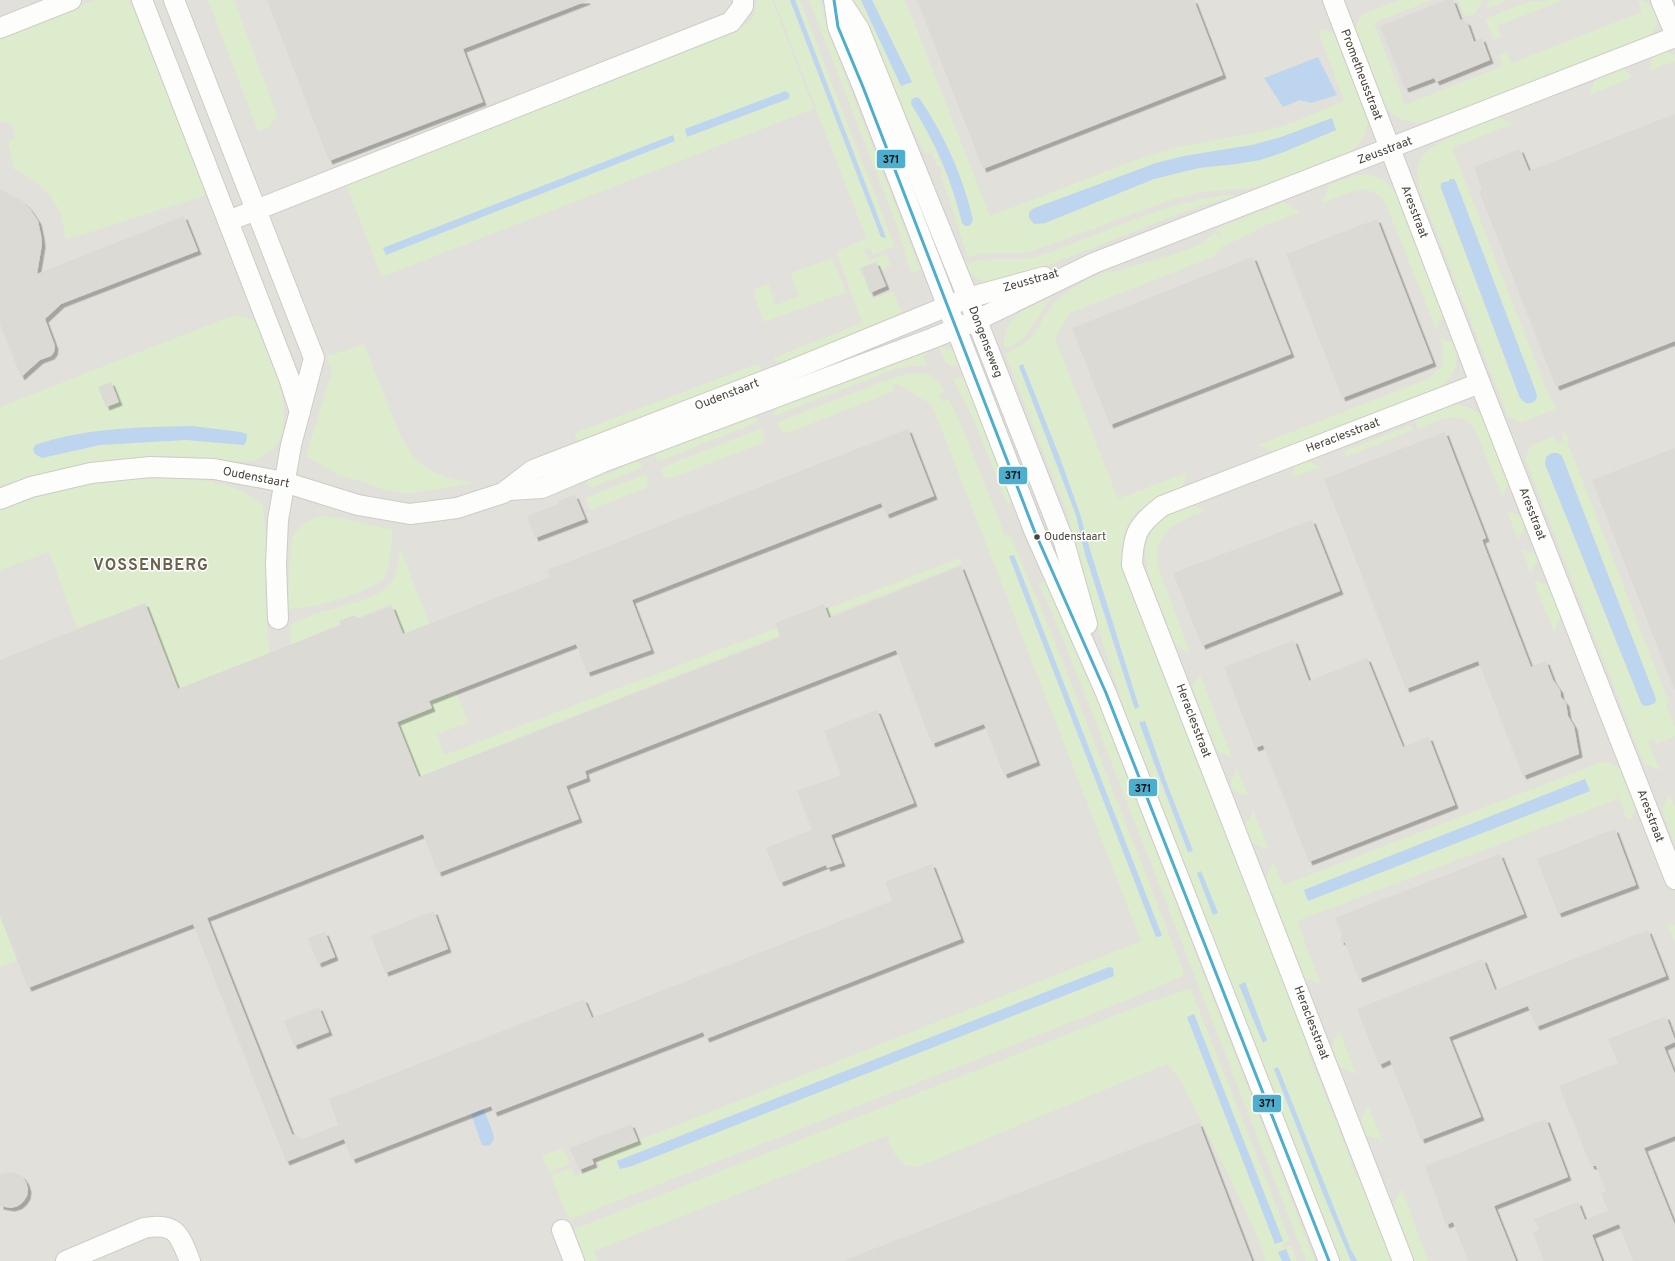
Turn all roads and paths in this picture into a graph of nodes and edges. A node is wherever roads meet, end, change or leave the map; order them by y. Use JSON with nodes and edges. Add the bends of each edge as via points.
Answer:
{"nodes":[{"id":1,"x":71,"y":0,"type":"edge"},
{"id":2,"x":142,"y":0,"type":"edge"},
{"id":3,"x":174,"y":0,"type":"edge"},
{"id":4,"x":743,"y":0,"type":"edge"},
{"id":5,"x":834,"y":0,"type":"edge"},
{"id":6,"x":840,"y":0,"type":"edge"},
{"id":7,"x":1332,"y":0,"type":"edge"},
{"id":8,"x":1661,"y":0,"type":"edge"},
{"id":9,"x":0,"y":28,"type":"edge"},
{"id":10,"x":1675,"y":33,"type":"edge"},
{"id":11,"x":1675,"y":37,"type":"edge"},
{"id":12,"x":1390,"y":149,"type":"junction"},
{"id":13,"x":256,"y":210,"type":"junction"},
{"id":14,"x":228,"y":221,"type":"junction"},
{"id":15,"x":1094,"y":263,"type":"junction"},
{"id":16,"x":968,"y":298,"type":"junction"},
{"id":17,"x":948,"y":306,"type":"junction"},
{"id":18,"x":977,"y":320,"type":"junction"},
{"id":19,"x":956,"y":328,"type":"junction"},
{"id":20,"x":1480,"y":383,"type":"junction"},
{"id":21,"x":300,"y":412,"type":"junction"},
{"id":22,"x":575,"y":464,"type":"junction"},
{"id":23,"x":284,"y":482,"type":"junction"},
{"id":24,"x":0,"y":499,"type":"edge"},
{"id":25,"x":278,"y":619,"type":"dead end"},
{"id":26,"x":1106,"y":693,"type":"junction"},
{"id":27,"x":1675,"y":879,"type":"edge"},
{"id":28,"x":562,"y":1230,"type":"dead end"},
{"id":29,"x":570,"y":1260,"type":"edge"},
{"id":30,"x":66,"y":1261,"type":"edge"},
{"id":31,"x":190,"y":1261,"type":"edge"},
{"id":32,"x":1329,"y":1261,"type":"edge"},
{"id":33,"x":1403,"y":1261,"type":"edge"}],
"edges":[{"from":1,"to":9,"type":"street"},
{"from":2,"to":14,"type":"street"},
{"from":3,"to":13,"type":"street"},
{"from":4,"to":13,"type":"street","via":[[743,6],[731,22]]},
{"from":5,"to":17,"type":"street","name":"Dongenseweg","via":[[838,27]]},
{"from":6,"to":16,"type":"street","name":"Dongenseweg","via":[[859,29]]},
{"from":7,"to":12,"type":"street","name":"Prometheusstraat"},
{"from":8,"to":10,"type":"street"},
{"from":11,"to":12,"type":"street","name":"Zeusstraat"},
{"from":12,"to":15,"type":"street","name":"Zeusstraat"},
{"from":12,"to":20,"type":"street","name":"Aresstraat"},
{"from":13,"to":14,"type":"street"},
{"from":13,"to":21,"type":"street","via":[[314,358]]},
{"from":14,"to":21,"type":"street"},
{"from":15,"to":16,"type":"street","name":"Zeusstraat"},
{"from":15,"to":18,"type":"street","name":"Zeusstraat"},
{"from":16,"to":17,"type":"street","name":"Zeusstraat"},
{"from":16,"to":18,"type":"street","name":"Dongenseweg"},
{"from":17,"to":19,"type":"street","name":"Dongenseweg"},
{"from":17,"to":22,"type":"street","name":"Oudenstaart","via":[[782,374]]},
{"from":18,"to":19,"type":"street","name":"Zeusstraat"},
{"from":18,"to":26,"type":"street","name":"Dongenseweg","via":[[1064,542]]},
{"from":19,"to":22,"type":"street","name":"Oudenstaart","via":[[603,462]]},
{"from":19,"to":26,"type":"street","name":"Dongenseweg","via":[[1034,530]]},
{"from":20,"to":27,"type":"street","name":"Aresstraat"},
{"from":20,"to":33,"type":"street","name":"Heraclesstraat","via":[[1162,506],[1137,530],[1132,547],[1132,565]]},
{"from":21,"to":23,"type":"street"},
{"from":22,"to":23,"type":"street","name":"Oudenstaart","via":[[533,470],[509,490],[457,508],[410,514],[358,505]]},
{"from":23,"to":24,"type":"street","name":"Oudenstaart","via":[[214,469],[150,467],[91,473],[31,488]]},
{"from":23,"to":25,"type":"street","via":[[278,520]]},
{"from":26,"to":32,"type":"street","name":"Dongenseweg"},
{"from":28,"to":29,"type":"street"},
{"from":30,"to":31,"type":"street","via":[[144,1228],[157,1226],[174,1230],[181,1238]]}]}
